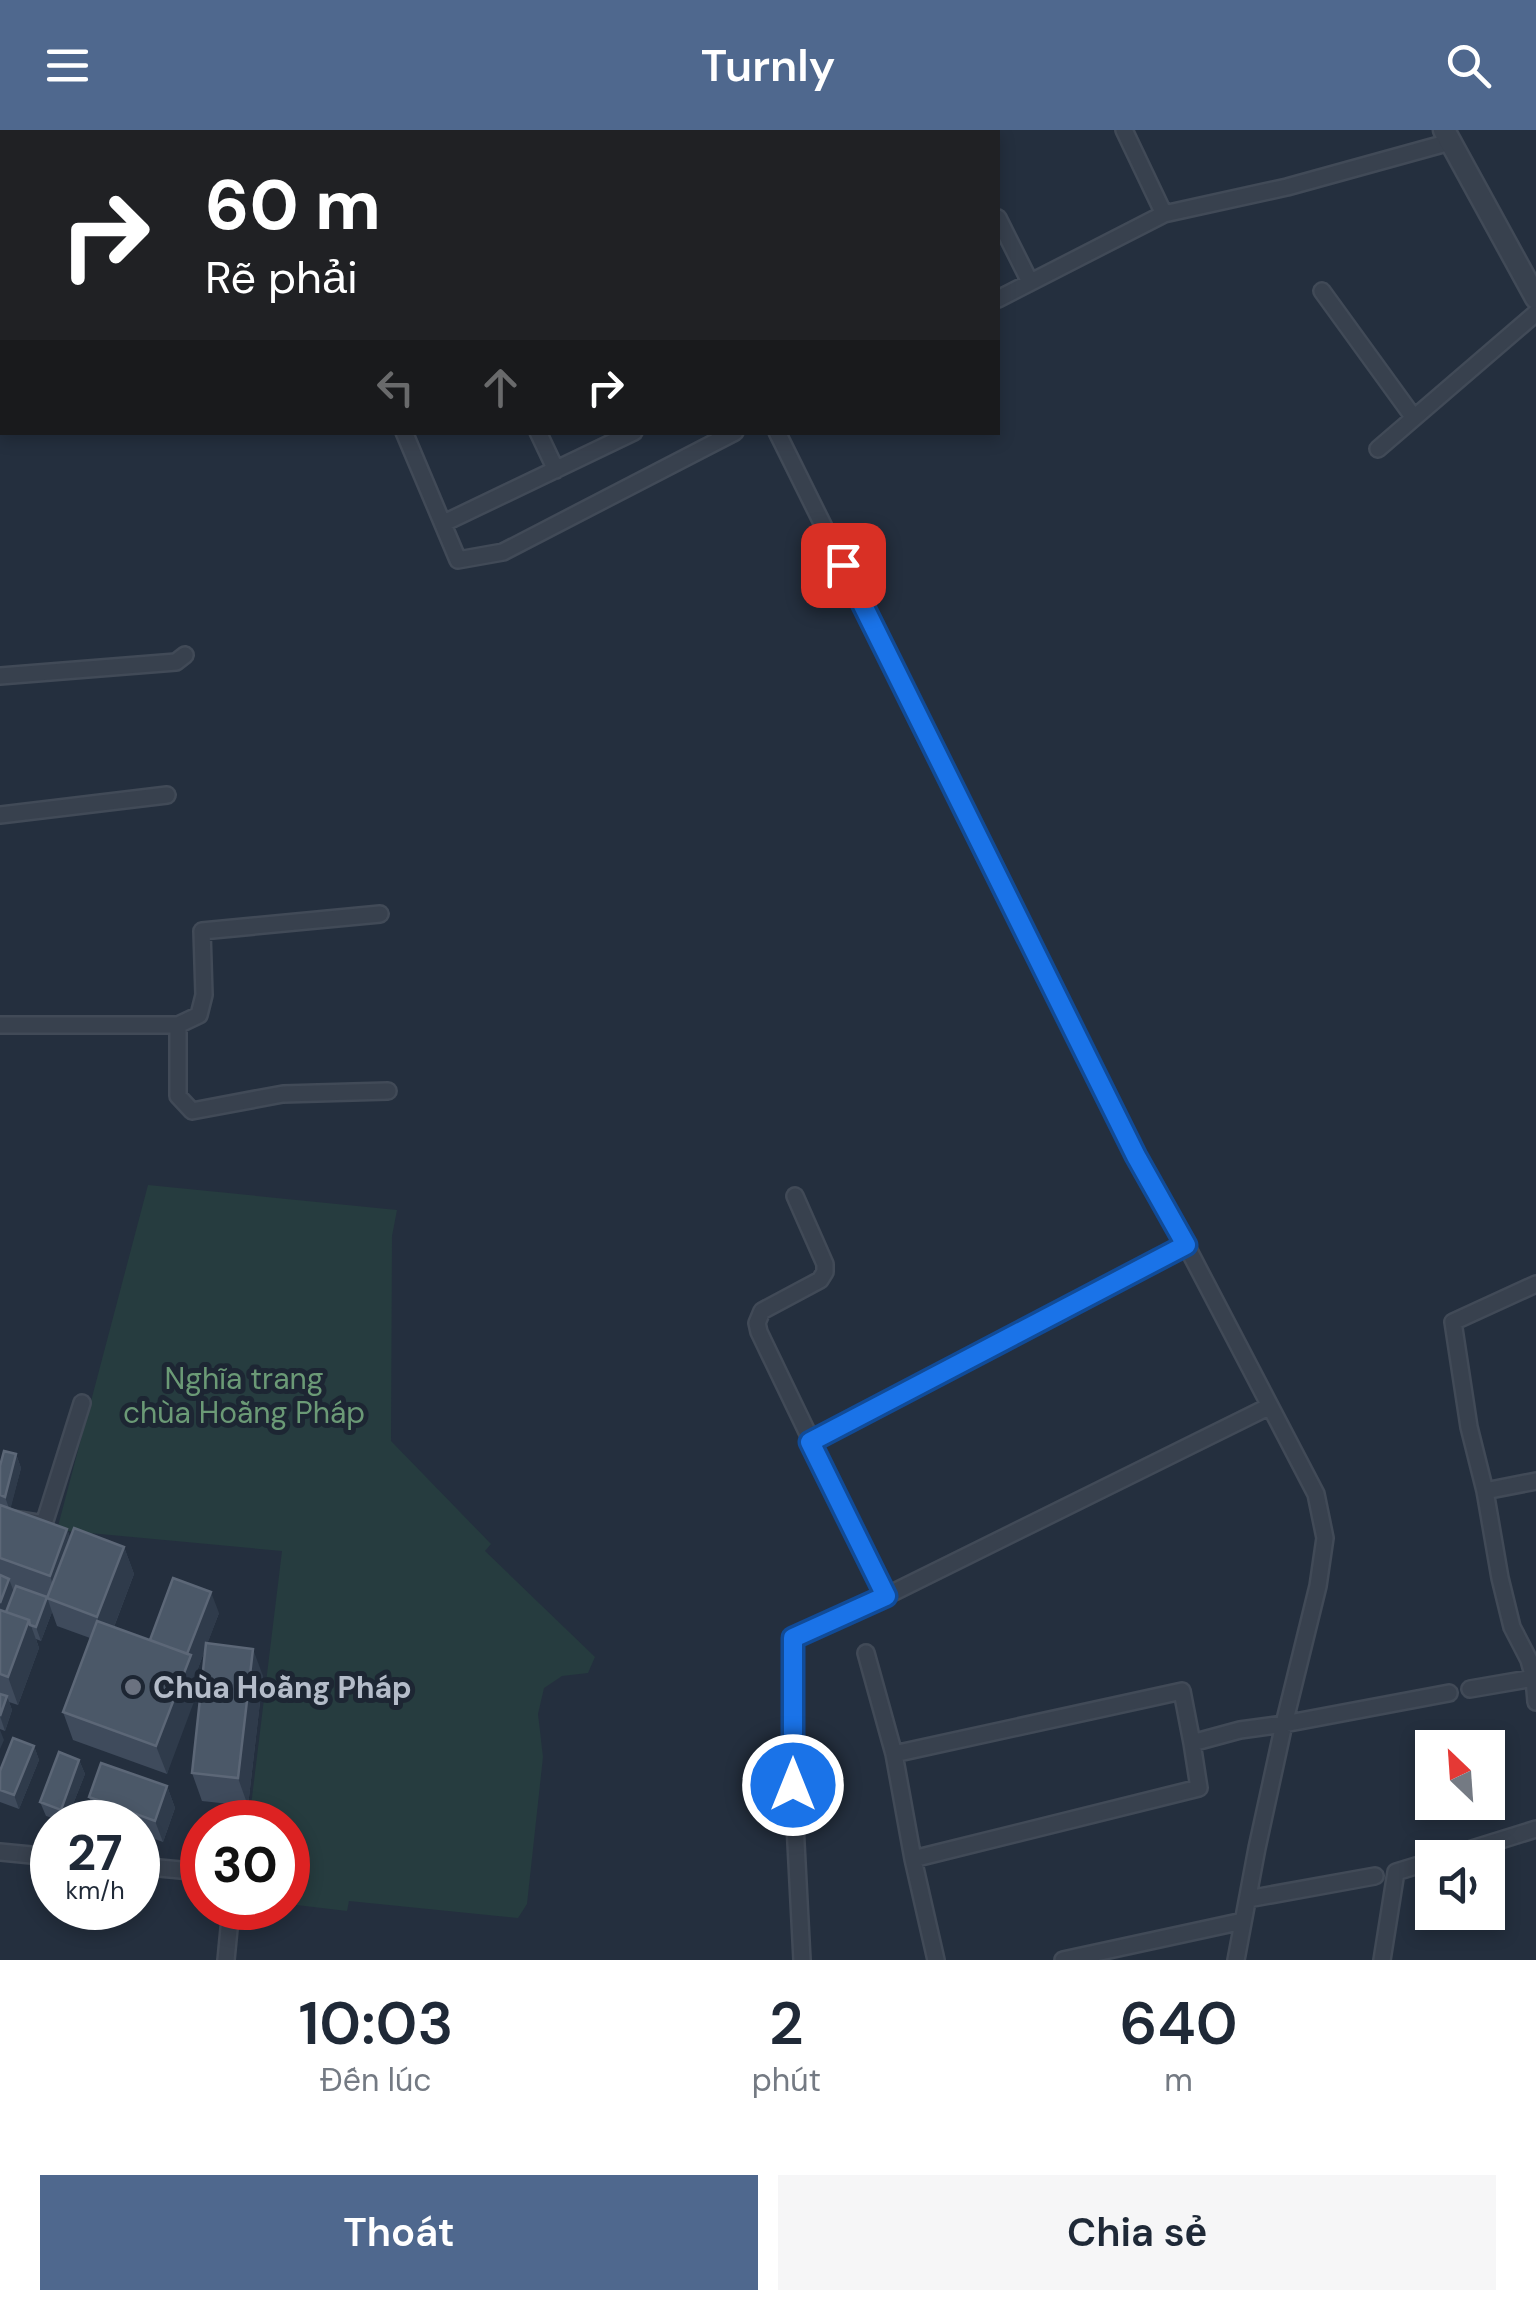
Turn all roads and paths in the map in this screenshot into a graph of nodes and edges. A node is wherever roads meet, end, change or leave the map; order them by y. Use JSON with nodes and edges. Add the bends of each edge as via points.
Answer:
{"nodes":[{"id":1,"x":1124,"y":130,"type":"edge"},
{"id":2,"x":1448,"y":136,"type":"edge"},
{"id":3,"x":1164,"y":214,"type":"junction"},
{"id":4,"x":1000,"y":222,"type":"edge"},
{"id":5,"x":1030,"y":282,"type":"junction"},
{"id":6,"x":1322,"y":291,"type":"dead end"},
{"id":7,"x":1000,"y":297,"type":"edge"},
{"id":8,"x":1536,"y":298,"type":"edge"},
{"id":9,"x":1536,"y":313,"type":"edge"},
{"id":10,"x":1414,"y":418,"type":"junction"},
{"id":11,"x":405,"y":435,"type":"edge"},
{"id":12,"x":539,"y":435,"type":"edge"},
{"id":13,"x":628,"y":435,"type":"edge"},
{"id":14,"x":729,"y":435,"type":"edge"},
{"id":15,"x":778,"y":435,"type":"edge"},
{"id":16,"x":1378,"y":449,"type":"dead end"},
{"id":17,"x":556,"y":470,"type":"junction"},
{"id":18,"x":444,"y":523,"type":"junction"},
{"id":19,"x":185,"y":656,"type":"dead end"},
{"id":20,"x":0,"y":676,"type":"edge"},
{"id":21,"x":167,"y":795,"type":"dead end"},
{"id":22,"x":0,"y":815,"type":"edge"},
{"id":23,"x":380,"y":914,"type":"dead end"},
{"id":24,"x":0,"y":1024,"type":"edge"},
{"id":25,"x":178,"y":1025,"type":"junction"},
{"id":26,"x":388,"y":1091,"type":"dead end"},
{"id":27,"x":795,"y":1196,"type":"dead end"},
{"id":28,"x":1186,"y":1245,"type":"junction"},
{"id":29,"x":1536,"y":1284,"type":"edge"},
{"id":30,"x":82,"y":1403,"type":"dead end"},
{"id":31,"x":1270,"y":1406,"type":"junction"},
{"id":32,"x":810,"y":1442,"type":"junction"},
{"id":33,"x":1536,"y":1481,"type":"edge"},
{"id":34,"x":1484,"y":1490,"type":"junction"},
{"id":35,"x":0,"y":1517,"type":"edge"},
{"id":36,"x":886,"y":1596,"type":"junction"},
{"id":37,"x":866,"y":1653,"type":"dead end"},
{"id":38,"x":1535,"y":1676,"type":"edge"},
{"id":39,"x":1470,"y":1689,"type":"dead end"},
{"id":40,"x":1449,"y":1693,"type":"dead end"},
{"id":41,"x":1536,"y":1702,"type":"edge"},
{"id":42,"x":1284,"y":1724,"type":"junction"},
{"id":43,"x":1192,"y":1743,"type":"junction"},
{"id":44,"x":894,"y":1754,"type":"junction"},
{"id":45,"x":1536,"y":1829,"type":"edge"},
{"id":46,"x":1501,"y":1840,"type":"edge"},
{"id":47,"x":0,"y":1852,"type":"edge"},
{"id":48,"x":30,"y":1855,"type":"edge"},
{"id":49,"x":913,"y":1859,"type":"junction"},
{"id":50,"x":1415,"y":1866,"type":"edge"},
{"id":51,"x":1374,"y":1876,"type":"dead end"},
{"id":52,"x":1248,"y":1899,"type":"junction"},
{"id":53,"x":1243,"y":1921,"type":"junction"},
{"id":54,"x":229,"y":1930,"type":"edge"},
{"id":55,"x":226,"y":1960,"type":"edge"},
{"id":56,"x":802,"y":1960,"type":"edge"},
{"id":57,"x":936,"y":1960,"type":"edge"},
{"id":58,"x":1064,"y":1960,"type":"edge"},
{"id":59,"x":1236,"y":1960,"type":"edge"},
{"id":60,"x":1382,"y":1960,"type":"edge"}],
"edges":[{"from":1,"to":3,"type":"street"},
{"from":2,"to":3,"type":"street","via":[[1287,187]]},
{"from":2,"to":8,"type":"street"},
{"from":3,"to":5,"type":"street"},
{"from":4,"to":5,"type":"street"},
{"from":5,"to":7,"type":"street"},
{"from":6,"to":10,"type":"street"},
{"from":9,"to":10,"type":"street"},
{"from":10,"to":16,"type":"street"},
{"from":11,"to":18,"type":"street"},
{"from":12,"to":17,"type":"street"},
{"from":13,"to":17,"type":"street"},
{"from":14,"to":18,"type":"street","via":[[503,552],[458,560]]},
{"from":15,"to":28,"type":"street"},
{"from":17,"to":18,"type":"street"},
{"from":19,"to":20,"type":"street"},
{"from":21,"to":22,"type":"street"},
{"from":23,"to":25,"type":"street","via":[[202,932],[199,1015]]},
{"from":24,"to":25,"type":"street"},
{"from":25,"to":26,"type":"street","via":[[178,1096],[192,1111],[283,1094]]},
{"from":27,"to":32,"type":"street","via":[[825,1272],[762,1311],[757,1323]]},
{"from":28,"to":31,"type":"street"},
{"from":28,"to":32,"type":"street"},
{"from":29,"to":34,"type":"street","via":[[1453,1322]]},
{"from":30,"to":35,"type":"street","via":[[44,1524]]},
{"from":31,"to":36,"type":"street"},
{"from":31,"to":42,"type":"street","via":[[1316,1494],[1325,1538]]},
{"from":32,"to":36,"type":"street"},
{"from":33,"to":34,"type":"street"},
{"from":34,"to":38,"type":"street","via":[[1512,1627]]},
{"from":36,"to":56,"type":"street","via":[[793,1638]]},
{"from":37,"to":44,"type":"street"},
{"from":38,"to":39,"type":"street"},
{"from":38,"to":41,"type":"street"},
{"from":40,"to":42,"type":"street"},
{"from":42,"to":43,"type":"street"},
{"from":42,"to":52,"type":"street"},
{"from":43,"to":44,"type":"street","via":[[1182,1691]]},
{"from":43,"to":49,"type":"street","via":[[1200,1788]]},
{"from":44,"to":49,"type":"street"},
{"from":45,"to":46,"type":"street"},
{"from":47,"to":48,"type":"street"},
{"from":49,"to":57,"type":"street"},
{"from":50,"to":60,"type":"street","via":[[1396,1872]]},
{"from":51,"to":52,"type":"street"},
{"from":52,"to":53,"type":"street"},
{"from":53,"to":58,"type":"street"},
{"from":53,"to":59,"type":"street"},
{"from":54,"to":55,"type":"street"}]}
